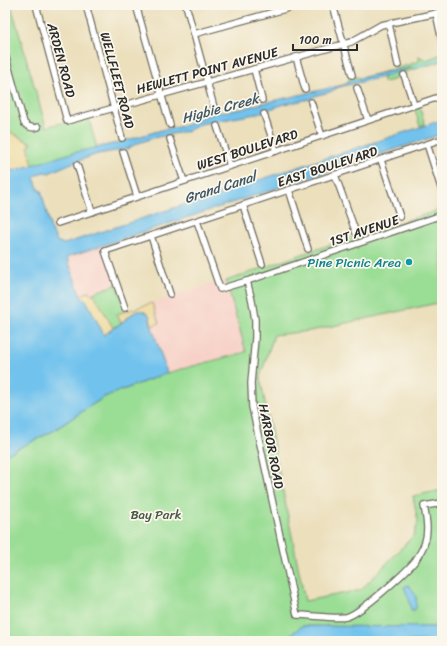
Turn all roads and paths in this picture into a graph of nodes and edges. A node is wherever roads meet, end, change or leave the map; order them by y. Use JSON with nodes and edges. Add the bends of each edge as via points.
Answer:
{"nodes":[{"id":1,"x":36,"y":5,"type":"edge"},
{"id":2,"x":86,"y":5,"type":"edge"},
{"id":3,"x":136,"y":5,"type":"edge"},
{"id":4,"x":186,"y":5,"type":"edge"},
{"id":5,"x":300,"y":5,"type":"edge"},
{"id":6,"x":332,"y":5,"type":"edge"},
{"id":7,"x":439,"y":13,"type":"edge"},
{"id":8,"x":389,"y":24,"type":"junction"},
{"id":9,"x":194,"y":34,"type":"junction"},
{"id":10,"x":442,"y":41,"type":"edge"},
{"id":11,"x":343,"y":44,"type":"junction"},
{"id":12,"x":5,"y":54,"type":"edge"},
{"id":13,"x":296,"y":58,"type":"junction"},
{"id":14,"x":398,"y":65,"type":"dead end"},
{"id":15,"x":254,"y":69,"type":"junction"},
{"id":16,"x":352,"y":75,"type":"dead end"},
{"id":17,"x":404,"y":75,"type":"dead end"},
{"id":18,"x":207,"y":82,"type":"junction"},
{"id":19,"x":357,"y":88,"type":"dead end"},
{"id":20,"x":305,"y":89,"type":"dead end"},
{"id":21,"x":160,"y":94,"type":"junction"},
{"id":22,"x":442,"y":96,"type":"edge"},
{"id":23,"x":262,"y":100,"type":"dead end"},
{"id":24,"x":311,"y":102,"type":"dead end"},
{"id":25,"x":414,"y":105,"type":"junction"},
{"id":26,"x":114,"y":107,"type":"junction"},
{"id":27,"x":215,"y":111,"type":"dead end"},
{"id":28,"x":264,"y":114,"type":"dead end"},
{"id":29,"x":368,"y":120,"type":"junction"},
{"id":30,"x":67,"y":121,"type":"joint"},
{"id":31,"x":170,"y":126,"type":"dead end"},
{"id":32,"x":217,"y":126,"type":"dead end"},
{"id":33,"x":38,"y":127,"type":"dead end"},
{"id":34,"x":322,"y":136,"type":"junction"},
{"id":35,"x":122,"y":138,"type":"dead end"},
{"id":36,"x":170,"y":139,"type":"dead end"},
{"id":37,"x":442,"y":139,"type":"edge"},
{"id":38,"x":427,"y":144,"type":"junction"},
{"id":39,"x":276,"y":151,"type":"junction"},
{"id":40,"x":123,"y":152,"type":"dead end"},
{"id":41,"x":381,"y":160,"type":"junction"},
{"id":42,"x":77,"y":165,"type":"dead end"},
{"id":43,"x":230,"y":166,"type":"junction"},
{"id":44,"x":335,"y":175,"type":"junction"},
{"id":45,"x":184,"y":181,"type":"junction"},
{"id":46,"x":289,"y":190,"type":"junction"},
{"id":47,"x":442,"y":191,"type":"edge"},
{"id":48,"x":138,"y":196,"type":"junction"},
{"id":49,"x":243,"y":205,"type":"junction"},
{"id":50,"x":92,"y":212,"type":"junction"},
{"id":51,"x":442,"y":215,"type":"edge"},
{"id":52,"x":400,"y":217,"type":"dead end"},
{"id":53,"x":197,"y":221,"type":"junction"},
{"id":54,"x":58,"y":223,"type":"dead end"},
{"id":55,"x":356,"y":233,"type":"dead end"},
{"id":56,"x":151,"y":236,"type":"junction"},
{"id":57,"x":308,"y":248,"type":"dead end"},
{"id":58,"x":262,"y":264,"type":"dead end"},
{"id":59,"x":246,"y":281,"type":"junction"},
{"id":60,"x":170,"y":294,"type":"dead end"},
{"id":61,"x":125,"y":308,"type":"dead end"},
{"id":62,"x":442,"y":503,"type":"edge"}],
"edges":[{"from":1,"to":30,"type":"street","name":"ARDEN ROAD"},
{"from":2,"to":26,"type":"street","name":"WELLFLEET ROAD"},
{"from":3,"to":21,"type":"street"},
{"from":4,"to":9,"type":"street"},
{"from":5,"to":9,"type":"street"},
{"from":6,"to":11,"type":"street"},
{"from":7,"to":8,"type":"street","name":"HEWLETT POINT AVENUE"},
{"from":7,"to":10,"type":"street"},
{"from":8,"to":11,"type":"street","name":"HEWLETT POINT AVENUE","via":[[377,26],[358,40]]},
{"from":8,"to":14,"type":"street"},
{"from":9,"to":18,"type":"street"},
{"from":11,"to":13,"type":"street","name":"HEWLETT POINT AVENUE"},
{"from":11,"to":16,"type":"street"},
{"from":12,"to":33,"type":"street","via":[[24,123],[28,127]]},
{"from":13,"to":15,"type":"street","name":"HEWLETT POINT AVENUE"},
{"from":13,"to":20,"type":"street"},
{"from":15,"to":18,"type":"street","name":"HEWLETT POINT AVENUE"},
{"from":15,"to":23,"type":"street"},
{"from":17,"to":25,"type":"street"},
{"from":18,"to":21,"type":"street","name":"HEWLETT POINT AVENUE"},
{"from":18,"to":27,"type":"street"},
{"from":19,"to":29,"type":"street"},
{"from":21,"to":26,"type":"street","name":"HEWLETT POINT AVENUE"},
{"from":21,"to":31,"type":"street"},
{"from":22,"to":25,"type":"street","name":"WEST BOULEVARD"},
{"from":24,"to":34,"type":"street"},
{"from":25,"to":29,"type":"street","name":"WEST BOULEVARD"},
{"from":26,"to":30,"type":"street","name":"HEWLETT POINT AVENUE"},
{"from":26,"to":35,"type":"street","name":"WELLFLEET ROAD"},
{"from":28,"to":39,"type":"street"},
{"from":29,"to":34,"type":"street","name":"WEST BOULEVARD"},
{"from":32,"to":43,"type":"street"},
{"from":34,"to":39,"type":"street","name":"WEST BOULEVARD"},
{"from":36,"to":45,"type":"street"},
{"from":37,"to":38,"type":"street","name":"EAST BOULEVARD"},
{"from":38,"to":41,"type":"street","name":"EAST BOULEVARD"},
{"from":38,"to":47,"type":"street"},
{"from":39,"to":43,"type":"street","name":"WEST BOULEVARD"},
{"from":40,"to":48,"type":"street"},
{"from":41,"to":44,"type":"street","name":"EAST BOULEVARD"},
{"from":41,"to":52,"type":"street"},
{"from":42,"to":50,"type":"street"},
{"from":43,"to":45,"type":"street","name":"WEST BOULEVARD"},
{"from":44,"to":46,"type":"street","name":"EAST BOULEVARD"},
{"from":44,"to":55,"type":"street"},
{"from":45,"to":48,"type":"street","name":"WEST BOULEVARD"},
{"from":46,"to":49,"type":"street","name":"EAST BOULEVARD"},
{"from":46,"to":57,"type":"street"},
{"from":48,"to":50,"type":"street","name":"WEST BOULEVARD"},
{"from":49,"to":53,"type":"street","name":"EAST BOULEVARD"},
{"from":49,"to":58,"type":"street"},
{"from":50,"to":54,"type":"street","name":"WEST BOULEVARD"},
{"from":51,"to":59,"type":"street","name":"1ST AVENUE"},
{"from":53,"to":56,"type":"street","name":"EAST BOULEVARD"},
{"from":53,"to":59,"type":"street","name":"1ST AVENUE","via":[[220,289]]},
{"from":56,"to":60,"type":"street"},
{"from":56,"to":61,"type":"street","name":"EAST BOULEVARD","via":[[105,251]]},
{"from":59,"to":62,"type":"street","name":"HARBOR ROAD","via":[[255,320],[250,383],[252,407],[297,615],[346,617],[362,608],[415,560],[425,542],[427,524],[424,506]]}]}
